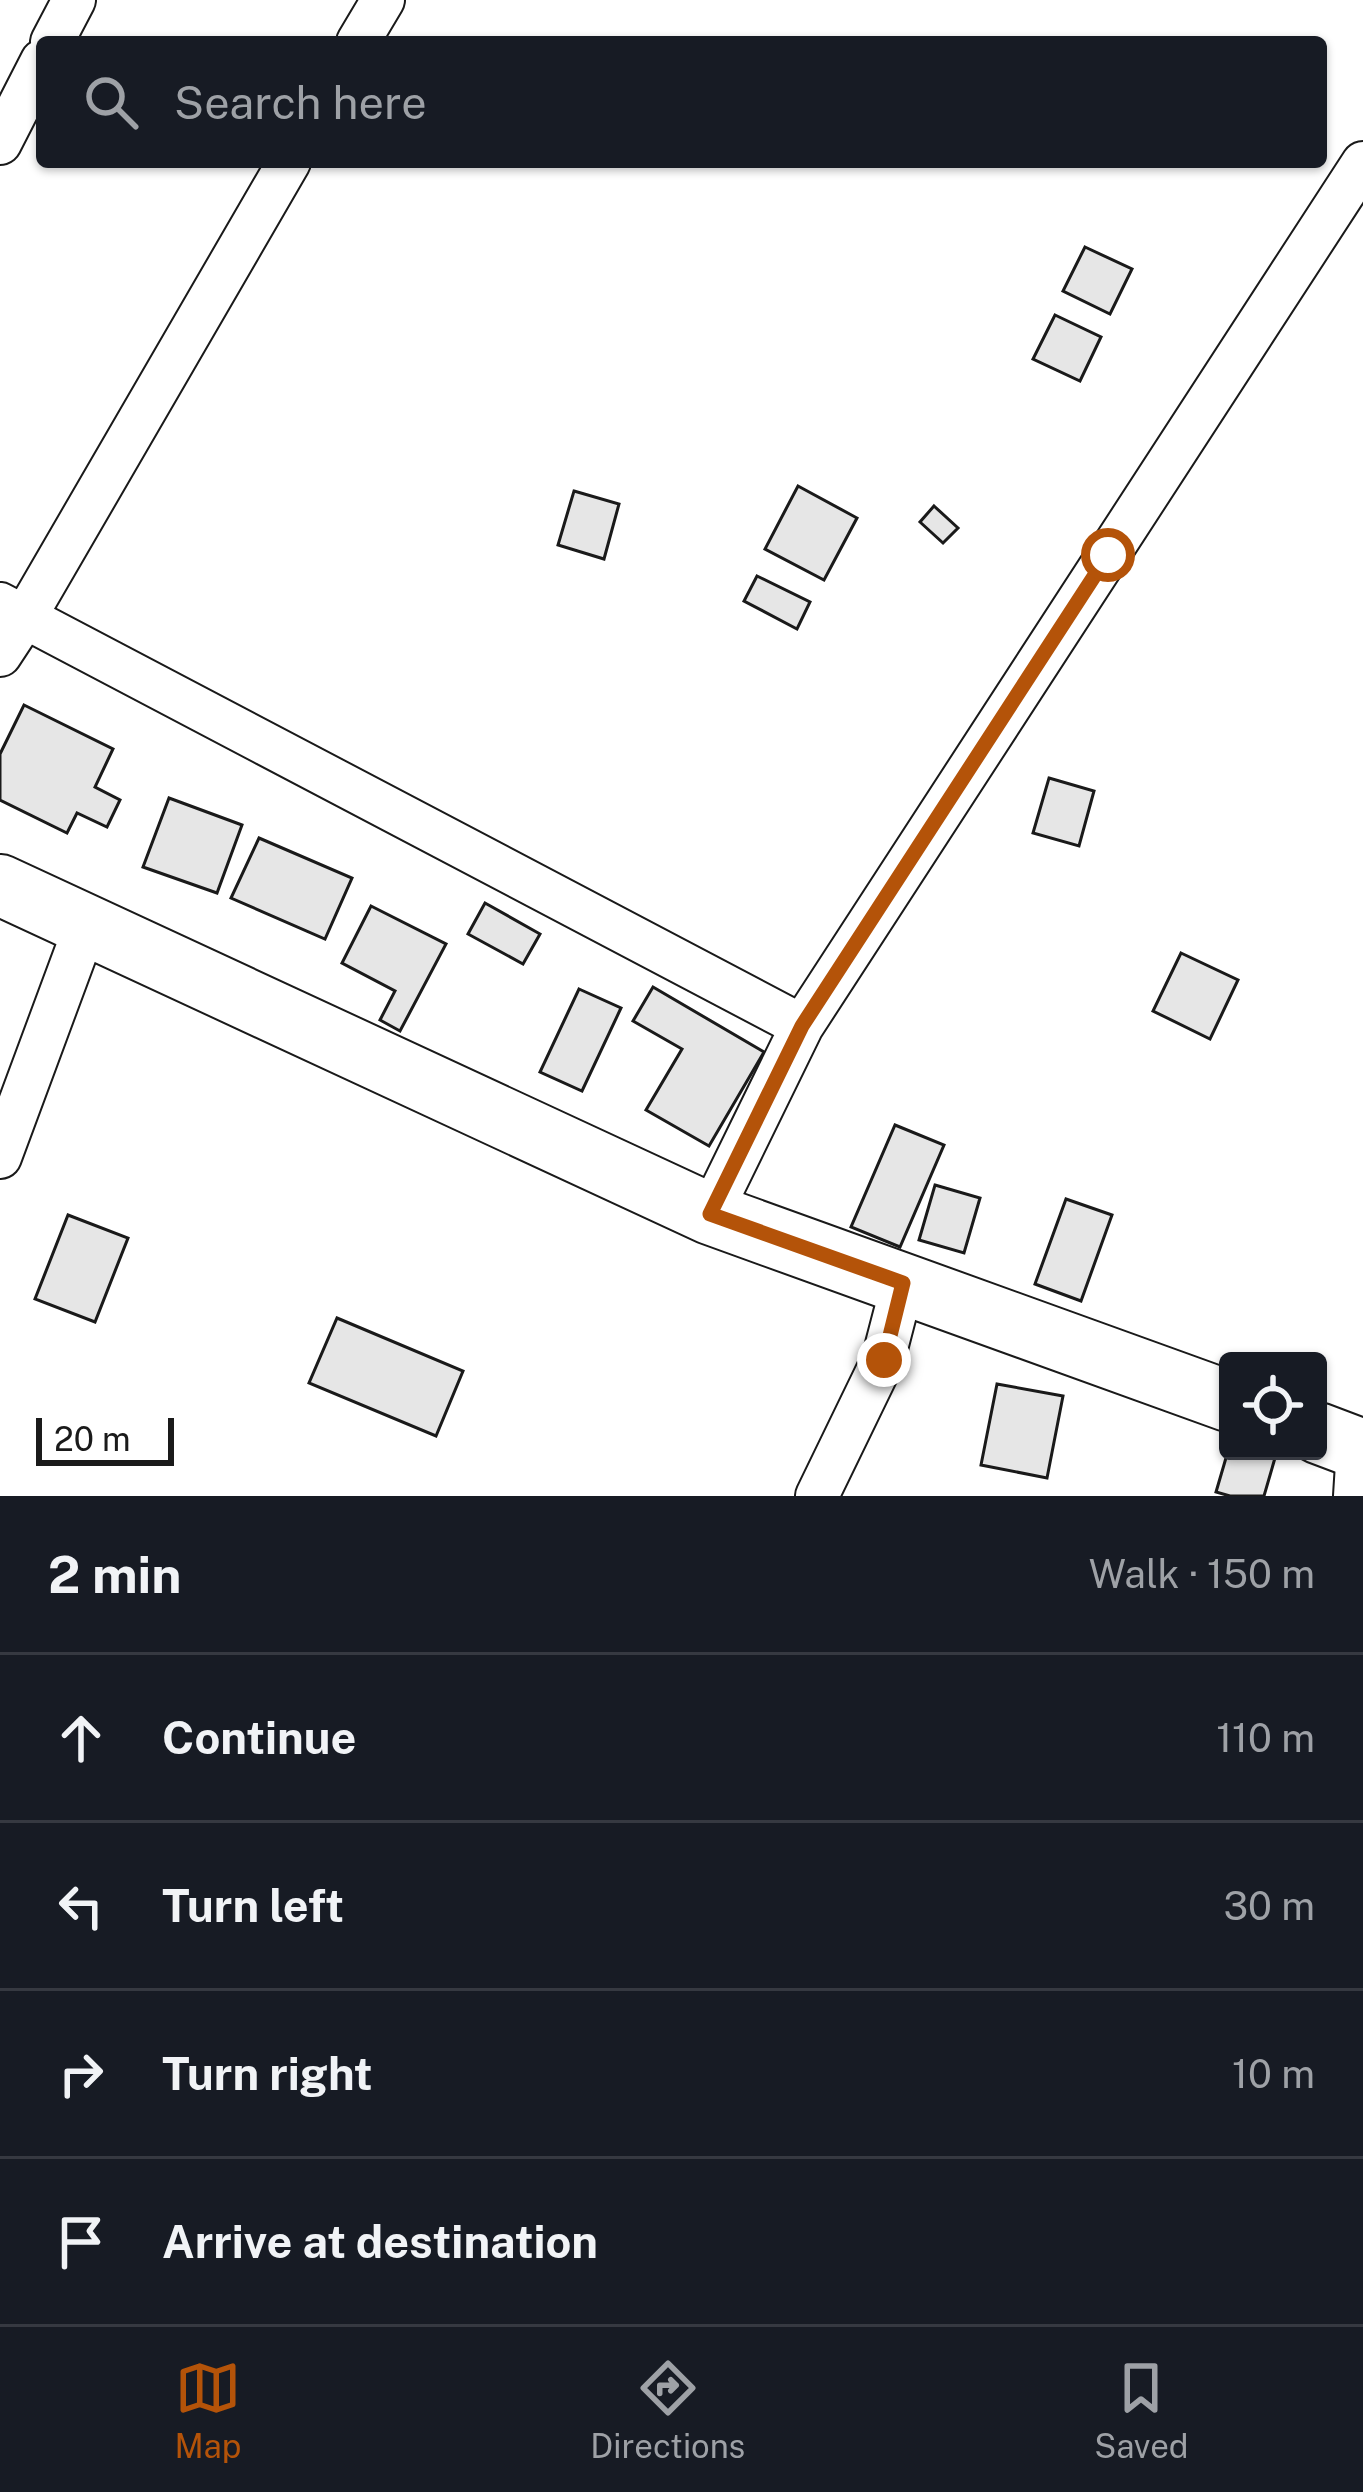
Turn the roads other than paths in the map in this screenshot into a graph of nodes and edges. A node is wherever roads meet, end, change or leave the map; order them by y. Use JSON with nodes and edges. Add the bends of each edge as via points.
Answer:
{"nodes":[{"id":1,"x":74,"y":0,"type":"edge"},
{"id":2,"x":382,"y":0,"type":"edge"},
{"id":3,"x":55,"y":36,"type":"edge"},
{"id":4,"x":361,"y":36,"type":"edge"},
{"id":5,"x":36,"y":73,"type":"edge"},
{"id":6,"x":0,"y":142,"type":"edge"},
{"id":7,"x":1363,"y":163,"type":"edge"},
{"id":8,"x":285,"y":168,"type":"edge"},
{"id":9,"x":13,"y":611,"type":"edge"},
{"id":10,"x":0,"y":655,"type":"edge"},
{"id":11,"x":0,"y":885,"type":"edge"},
{"id":12,"x":86,"y":925,"type":"junction"},
{"id":13,"x":802,"y":1026,"type":"junction"},
{"id":14,"x":0,"y":1157,"type":"edge"},
{"id":15,"x":710,"y":1214,"type":"junction"},
{"id":16,"x":903,"y":1283,"type":"junction"},
{"id":17,"x":1219,"y":1398,"type":"edge"},
{"id":18,"x":817,"y":1496,"type":"edge"}],
"edges":[{"from":1,"to":3,"type":"street"},
{"from":2,"to":4,"type":"street"},
{"from":5,"to":6,"type":"street"},
{"from":7,"to":13,"type":"street"},
{"from":8,"to":9,"type":"street"},
{"from":9,"to":10,"type":"street"},
{"from":9,"to":13,"type":"street"},
{"from":11,"to":12,"type":"main road"},
{"from":12,"to":14,"type":"street"},
{"from":12,"to":15,"type":"main road"},
{"from":13,"to":15,"type":"street"},
{"from":15,"to":16,"type":"main road"},
{"from":16,"to":17,"type":"main road"},
{"from":16,"to":18,"type":"street","via":[[884,1360]]}]}
